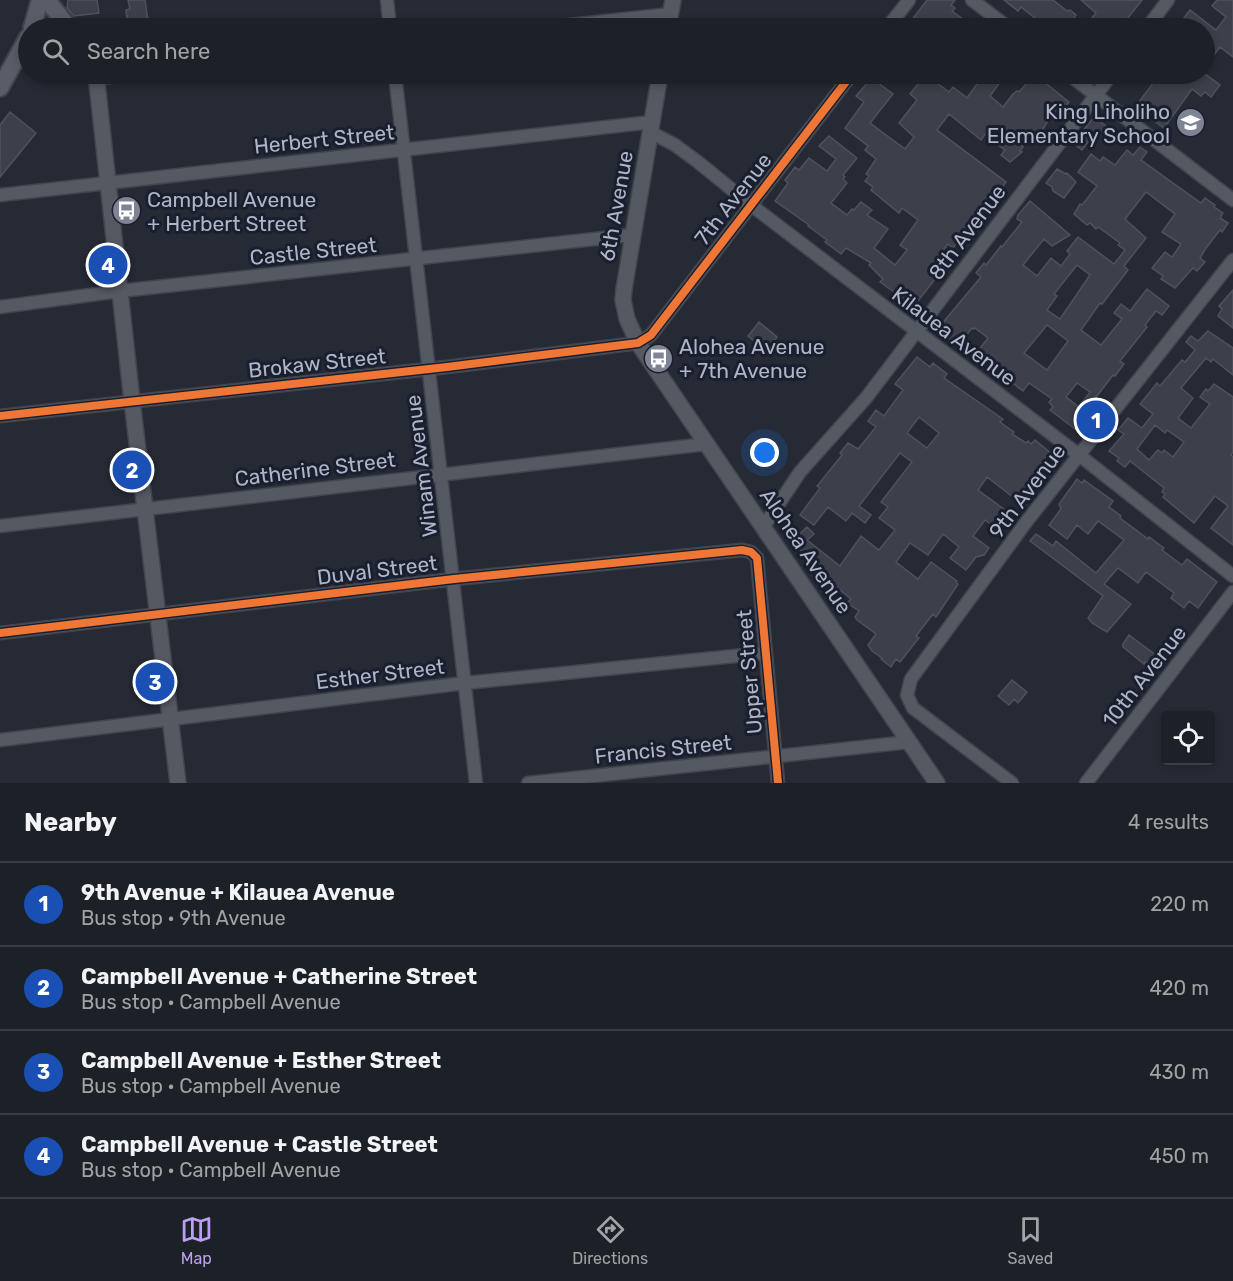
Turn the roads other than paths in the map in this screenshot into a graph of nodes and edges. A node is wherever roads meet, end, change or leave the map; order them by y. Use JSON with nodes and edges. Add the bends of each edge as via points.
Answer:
{"nodes":[{"id":1,"x":40,"y":0,"type":"edge"},
{"id":2,"x":46,"y":0,"type":"edge"},
{"id":3,"x":387,"y":0,"type":"edge"},
{"id":4,"x":909,"y":0,"type":"edge"},
{"id":5,"x":972,"y":0,"type":"edge"},
{"id":6,"x":1168,"y":0,"type":"edge"},
{"id":7,"x":671,"y":14,"type":"edge"},
{"id":8,"x":35,"y":18,"type":"edge"},
{"id":9,"x":61,"y":18,"type":"edge"},
{"id":10,"x":389,"y":18,"type":"edge"},
{"id":11,"x":634,"y":18,"type":"edge"},
{"id":12,"x":895,"y":18,"type":"edge"},
{"id":13,"x":996,"y":18,"type":"edge"},
{"id":14,"x":1154,"y":18,"type":"edge"},
{"id":15,"x":18,"y":55,"type":"edge"},
{"id":16,"x":98,"y":84,"type":"edge"},
{"id":17,"x":395,"y":84,"type":"edge"},
{"id":18,"x":658,"y":84,"type":"edge"},
{"id":19,"x":844,"y":84,"type":"edge"},
{"id":20,"x":1081,"y":84,"type":"edge"},
{"id":21,"x":1104,"y":84,"type":"edge"},
{"id":22,"x":0,"y":88,"type":"edge"},
{"id":23,"x":1096,"y":95,"type":"junction"},
{"id":24,"x":651,"y":127,"type":"junction"},
{"id":25,"x":404,"y":150,"type":"junction"},
{"id":26,"x":109,"y":183,"type":"junction"},
{"id":27,"x":0,"y":195,"type":"edge"},
{"id":28,"x":1233,"y":200,"type":"edge"},
{"id":29,"x":751,"y":206,"type":"junction"},
{"id":30,"x":631,"y":235,"type":"junction"},
{"id":31,"x":416,"y":259,"type":"junction"},
{"id":32,"x":1233,"y":260,"type":"edge"},
{"id":33,"x":120,"y":291,"type":"junction"},
{"id":34,"x":0,"y":307,"type":"edge"},
{"id":35,"x":916,"y":332,"type":"junction"},
{"id":36,"x":638,"y":343,"type":"junction"},
{"id":37,"x":430,"y":369,"type":"junction"},
{"id":38,"x":132,"y":401,"type":"junction"},
{"id":39,"x":0,"y":416,"type":"edge"},
{"id":40,"x":706,"y":444,"type":"junction"},
{"id":41,"x":1079,"y":454,"type":"junction"},
{"id":42,"x":441,"y":473,"type":"junction"},
{"id":43,"x":146,"y":509,"type":"junction"},
{"id":44,"x":0,"y":526,"type":"edge"},
{"id":45,"x":764,"y":526,"type":"junction"},
{"id":46,"x":757,"y":558,"type":"joint"},
{"id":47,"x":1233,"y":576,"type":"edge"},
{"id":48,"x":454,"y":579,"type":"junction"},
{"id":49,"x":1233,"y":592,"type":"edge"},
{"id":50,"x":159,"y":615,"type":"junction"},
{"id":51,"x":0,"y":633,"type":"edge"},
{"id":52,"x":765,"y":653,"type":"junction"},
{"id":53,"x":465,"y":683,"type":"junction"},
{"id":54,"x":170,"y":720,"type":"junction"},
{"id":55,"x":0,"y":740,"type":"edge"},
{"id":56,"x":909,"y":742,"type":"junction"},
{"id":57,"x":775,"y":757,"type":"junction"},
{"id":58,"x":178,"y":783,"type":"edge"},
{"id":59,"x":476,"y":783,"type":"edge"},
{"id":60,"x":528,"y":783,"type":"edge"},
{"id":61,"x":778,"y":783,"type":"edge"},
{"id":62,"x":937,"y":783,"type":"edge"},
{"id":63,"x":1012,"y":783,"type":"edge"},
{"id":64,"x":1086,"y":783,"type":"edge"}],
"edges":[{"from":1,"to":8,"type":"main road"},
{"from":2,"to":9,"type":"main road"},
{"from":3,"to":10,"type":"street"},
{"from":4,"to":12,"type":"street"},
{"from":5,"to":13,"type":"street"},
{"from":6,"to":14,"type":"street"},
{"from":7,"to":11,"type":"street"},
{"from":15,"to":22,"type":"main road"},
{"from":16,"to":26,"type":"street"},
{"from":17,"to":25,"type":"street","name":"Winam Avenue"},
{"from":18,"to":24,"type":"street","name":"6th Avenue"},
{"from":19,"to":29,"type":"street","name":"7th Avenue"},
{"from":20,"to":23,"type":"street"},
{"from":21,"to":23,"type":"street","name":"8th Avenue"},
{"from":23,"to":28,"type":"street"},
{"from":23,"to":35,"type":"street","name":"8th Avenue"},
{"from":24,"to":25,"type":"street","name":"Herbert Street"},
{"from":24,"to":29,"type":"street","name":"Kilauea Avenue"},
{"from":24,"to":30,"type":"street","name":"6th Avenue"},
{"from":25,"to":26,"type":"street","name":"Herbert Street"},
{"from":25,"to":31,"type":"street","name":"Winam Avenue"},
{"from":26,"to":27,"type":"street","name":"Herbert Street"},
{"from":26,"to":33,"type":"street"},
{"from":29,"to":35,"type":"street","name":"Kilauea Avenue"},
{"from":29,"to":36,"type":"street","name":"7th Avenue","via":[[651,335]]},
{"from":30,"to":31,"type":"street","name":"Castle Street"},
{"from":30,"to":36,"type":"street","name":"6th Avenue","via":[[623,300]]},
{"from":31,"to":33,"type":"street","name":"Castle Street"},
{"from":31,"to":37,"type":"street","name":"Winam Avenue"},
{"from":32,"to":41,"type":"street","name":"9th Avenue"},
{"from":33,"to":34,"type":"street","name":"Castle Street"},
{"from":33,"to":38,"type":"street"},
{"from":35,"to":41,"type":"street","name":"Kilauea Avenue"},
{"from":35,"to":45,"type":"street","name":"8th Avenue","via":[[861,405],[806,466]]},
{"from":36,"to":37,"type":"street","name":"Brokaw Street"},
{"from":36,"to":40,"type":"street","name":"Alohea Avenue"},
{"from":37,"to":38,"type":"street","name":"Brokaw Street"},
{"from":37,"to":42,"type":"street","name":"Winam Avenue"},
{"from":38,"to":39,"type":"street","name":"Brokaw Street"},
{"from":38,"to":43,"type":"street"},
{"from":40,"to":42,"type":"street","name":"Catherine Street"},
{"from":40,"to":45,"type":"street","name":"Alohea Avenue"},
{"from":41,"to":47,"type":"street","name":"Kilauea Avenue"},
{"from":41,"to":63,"type":"street","name":"9th Avenue","via":[[916,671],[908,687],[907,695],[918,713]]},
{"from":42,"to":43,"type":"street","name":"Catherine Street"},
{"from":42,"to":48,"type":"street","name":"Winam Avenue"},
{"from":43,"to":44,"type":"street","name":"Catherine Street"},
{"from":43,"to":50,"type":"street"},
{"from":45,"to":56,"type":"street","name":"Alohea Avenue"},
{"from":46,"to":48,"type":"street","name":"Duval Street","via":[[742,550]]},
{"from":46,"to":52,"type":"street","name":"Upper Street"},
{"from":48,"to":50,"type":"street","name":"Duval Street"},
{"from":48,"to":53,"type":"street","name":"Winam Avenue"},
{"from":49,"to":64,"type":"street","name":"10th Avenue"},
{"from":50,"to":51,"type":"street","name":"Duval Street"},
{"from":50,"to":54,"type":"street"},
{"from":52,"to":53,"type":"street","name":"Esther Street"},
{"from":52,"to":57,"type":"street","name":"Upper Street"},
{"from":53,"to":54,"type":"street","name":"Esther Street"},
{"from":53,"to":59,"type":"street","name":"Winam Avenue"},
{"from":54,"to":55,"type":"street","name":"Esther Street"},
{"from":54,"to":58,"type":"street"},
{"from":56,"to":57,"type":"street","name":"Francis Street"},
{"from":56,"to":62,"type":"street","name":"Alohea Avenue"},
{"from":57,"to":60,"type":"street","name":"Francis Street"},
{"from":57,"to":61,"type":"street","name":"Upper Street"}]}
